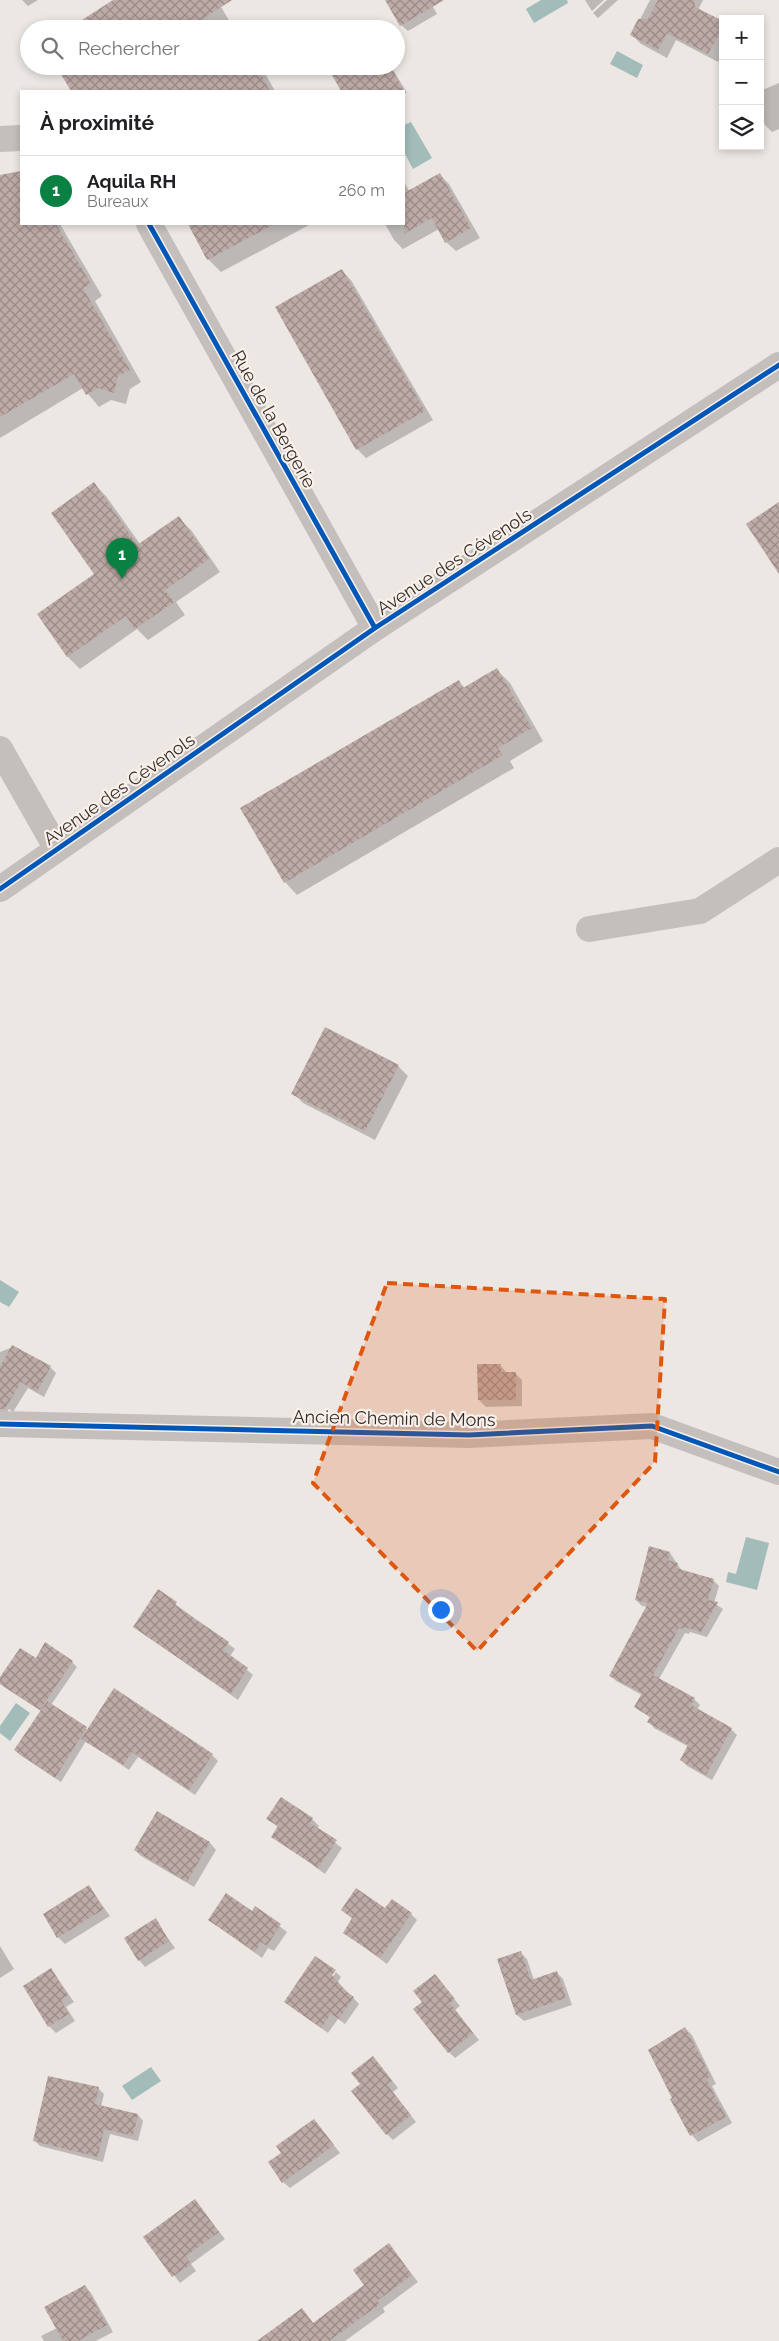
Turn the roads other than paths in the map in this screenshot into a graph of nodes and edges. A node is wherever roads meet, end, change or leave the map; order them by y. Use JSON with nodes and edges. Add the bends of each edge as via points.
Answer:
{"nodes":[{"id":1,"x":20,"y":138,"type":"edge"},
{"id":2,"x":0,"y":139,"type":"edge"},
{"id":3,"x":150,"y":225,"type":"edge"},
{"id":4,"x":779,"y":365,"type":"edge"},
{"id":5,"x":375,"y":628,"type":"junction"},
{"id":6,"x":0,"y":749,"type":"edge"},
{"id":7,"x":57,"y":849,"type":"junction"},
{"id":8,"x":779,"y":860,"type":"edge"},
{"id":9,"x":0,"y":889,"type":"edge"},
{"id":10,"x":589,"y":929,"type":"dead end"},
{"id":11,"x":0,"y":1424,"type":"edge"},
{"id":12,"x":779,"y":1472,"type":"edge"}],
"edges":[{"from":1,"to":2,"type":"street"},
{"from":3,"to":5,"type":"street","name":"Rue de la Bergerie"},
{"from":4,"to":5,"type":"street","name":"Avenue des Cévenols"},
{"from":5,"to":7,"type":"street","name":"Avenue des Cévenols"},
{"from":6,"to":7,"type":"street"},
{"from":7,"to":9,"type":"street","name":"Avenue des Cévenols"},
{"from":8,"to":10,"type":"street","via":[[700,911]]},
{"from":11,"to":12,"type":"street","name":"Ancien Chemin de Mons","via":[[469,1435],[652,1426]]}]}
